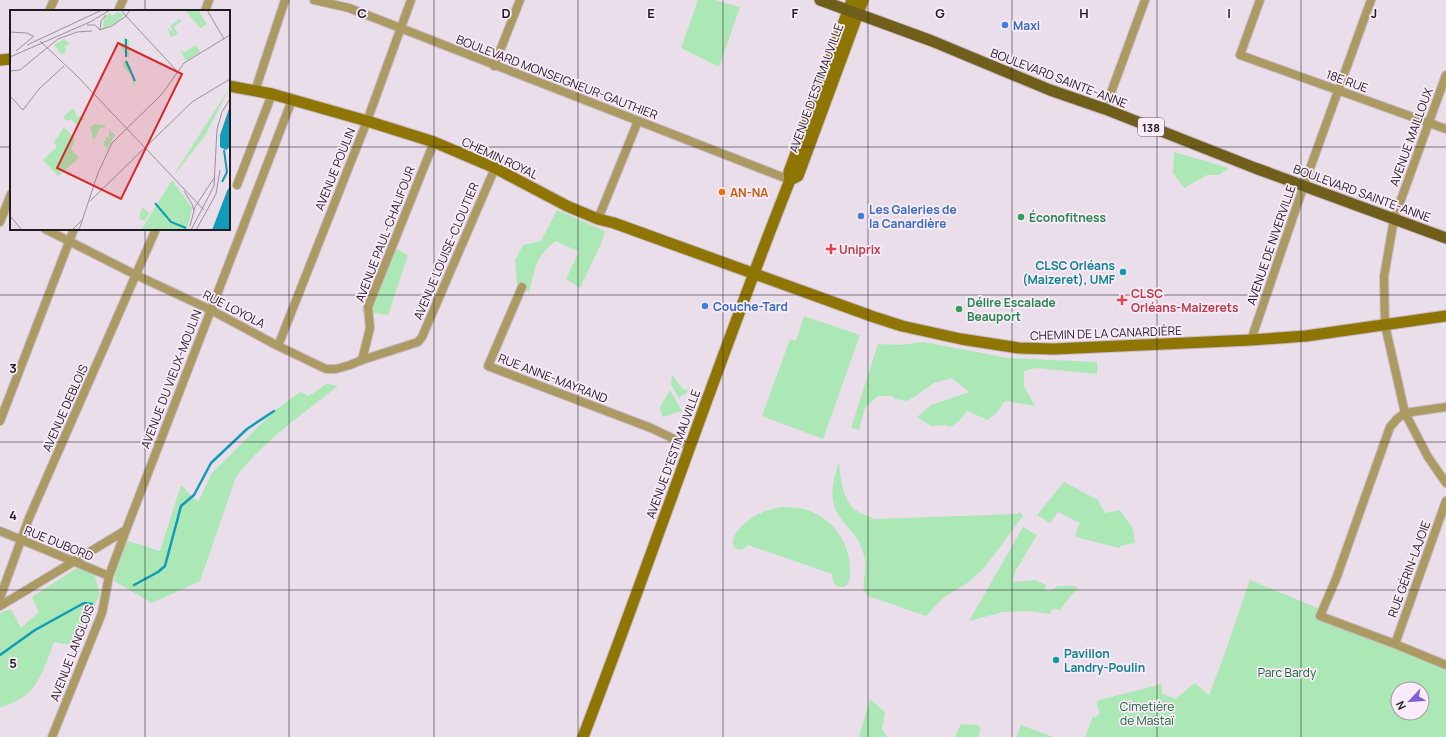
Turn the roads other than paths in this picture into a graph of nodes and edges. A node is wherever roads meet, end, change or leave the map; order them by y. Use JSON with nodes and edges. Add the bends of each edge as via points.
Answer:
{"nodes":[{"id":1,"x":54,"y":0,"type":"edge"},
{"id":2,"x":123,"y":0,"type":"edge"},
{"id":3,"x":209,"y":0,"type":"edge"},
{"id":4,"x":286,"y":0,"type":"edge"},
{"id":5,"x":314,"y":0,"type":"edge"},
{"id":6,"x":411,"y":0,"type":"edge"},
{"id":7,"x":520,"y":0,"type":"edge"},
{"id":8,"x":820,"y":0,"type":"edge"},
{"id":9,"x":863,"y":0,"type":"edge"},
{"id":10,"x":1145,"y":0,"type":"edge"},
{"id":11,"x":1260,"y":0,"type":"edge"},
{"id":12,"x":1371,"y":0,"type":"edge"},
{"id":13,"x":333,"y":2,"type":"edge"},
{"id":14,"x":853,"y":8,"type":"edge"},
{"id":15,"x":49,"y":10,"type":"edge"},
{"id":16,"x":118,"y":10,"type":"edge"},
{"id":17,"x":205,"y":10,"type":"edge"},
{"id":18,"x":400,"y":28,"type":"junction"},
{"id":19,"x":10,"y":59,"type":"edge"},
{"id":20,"x":0,"y":60,"type":"edge"},
{"id":21,"x":494,"y":66,"type":"junction"},
{"id":22,"x":1446,"y":75,"type":"edge"},
{"id":23,"x":230,"y":86,"type":"edge"},
{"id":24,"x":1338,"y":90,"type":"junction"},
{"id":25,"x":255,"y":91,"type":"junction"},
{"id":26,"x":272,"y":94,"type":"junction"},
{"id":27,"x":292,"y":100,"type":"junction"},
{"id":28,"x":1105,"y":110,"type":"junction"},
{"id":29,"x":367,"y":121,"type":"junction"},
{"id":30,"x":638,"y":121,"type":"junction"},
{"id":31,"x":1428,"y":123,"type":"junction"},
{"id":32,"x":1446,"y":129,"type":"edge"},
{"id":33,"x":434,"y":142,"type":"junction"},
{"id":34,"x":495,"y":168,"type":"junction"},
{"id":35,"x":790,"y":180,"type":"junction"},
{"id":36,"x":237,"y":185,"type":"dead end"},
{"id":37,"x":1304,"y":185,"type":"junction"},
{"id":38,"x":10,"y":196,"type":"edge"},
{"id":39,"x":5,"y":209,"type":"edge"},
{"id":40,"x":598,"y":219,"type":"junction"},
{"id":41,"x":1394,"y":219,"type":"junction"},
{"id":42,"x":0,"y":222,"type":"edge"},
{"id":43,"x":47,"y":230,"type":"edge"},
{"id":44,"x":74,"y":230,"type":"edge"},
{"id":45,"x":156,"y":230,"type":"edge"},
{"id":46,"x":1446,"y":238,"type":"edge"},
{"id":47,"x":69,"y":241,"type":"junction"},
{"id":48,"x":752,"y":274,"type":"junction"},
{"id":49,"x":136,"y":275,"type":"junction"},
{"id":50,"x":522,"y":287,"type":"dead end"},
{"id":51,"x":211,"y":310,"type":"junction"},
{"id":52,"x":1446,"y":316,"type":"edge"},
{"id":53,"x":1385,"y":325,"type":"junction"},
{"id":54,"x":1251,"y":340,"type":"junction"},
{"id":55,"x":418,"y":342,"type":"joint"},
{"id":56,"x":278,"y":346,"type":"junction"},
{"id":57,"x":362,"y":360,"type":"junction"},
{"id":58,"x":1446,"y":407,"type":"edge"},
{"id":59,"x":1405,"y":413,"type":"junction"},
{"id":60,"x":0,"y":421,"type":"edge"},
{"id":61,"x":689,"y":446,"type":"junction"},
{"id":62,"x":1446,"y":483,"type":"edge"},
{"id":63,"x":1446,"y":501,"type":"edge"},
{"id":64,"x":126,"y":530,"type":"junction"},
{"id":65,"x":0,"y":531,"type":"edge"},
{"id":66,"x":21,"y":540,"type":"junction"},
{"id":67,"x":74,"y":562,"type":"junction"},
{"id":68,"x":109,"y":576,"type":"junction"},
{"id":69,"x":0,"y":598,"type":"edge"},
{"id":70,"x":0,"y":606,"type":"edge"},
{"id":71,"x":1395,"y":644,"type":"junction"},
{"id":72,"x":1446,"y":665,"type":"edge"},
{"id":73,"x":52,"y":737,"type":"edge"},
{"id":74,"x":583,"y":737,"type":"edge"}],
"edges":[{"from":1,"to":15,"type":"street"},
{"from":2,"to":16,"type":"street"},
{"from":3,"to":17,"type":"street"},
{"from":4,"to":25,"type":"street"},
{"from":5,"to":13,"type":"street","name":"BOULEVARD MONSEIGNEUR-GAUTHIER"},
{"from":6,"to":18,"type":"street","name":"AVENUE POULIN"},
{"from":7,"to":21,"type":"street"},
{"from":8,"to":14,"type":"main road","name":"BOULEVARD SAINTE-ANNE","number":"138"},
{"from":9,"to":14,"type":"main road","name":"AVENUE D'ESTIMAUVILLE"},
{"from":10,"to":28,"type":"street"},
{"from":11,"to":24,"type":"street","name":"18E RUE","via":[[1240,55]]},
{"from":12,"to":24,"type":"street","name":"AVENUE DE NIVERVILLE"},
{"from":13,"to":18,"type":"street","name":"BOULEVARD MONSEIGNEUR-GAUTHIER"},
{"from":14,"to":28,"type":"main road","name":"BOULEVARD SAINTE-ANNE","number":"138","via":[[1050,90]]},
{"from":14,"to":35,"type":"main road","name":"AVENUE D'ESTIMAUVILLE","via":[[798,176]]},
{"from":18,"to":21,"type":"street","name":"BOULEVARD MONSEIGNEUR-GAUTHIER"},
{"from":18,"to":29,"type":"street","name":"AVENUE POULIN"},
{"from":19,"to":20,"type":"main road"},
{"from":21,"to":30,"type":"street","name":"BOULEVARD MONSEIGNEUR-GAUTHIER"},
{"from":22,"to":31,"type":"street","name":"AVENUE MAILLOUX"},
{"from":23,"to":25,"type":"main road","name":"CHEMIN ROYAL"},
{"from":24,"to":31,"type":"street","name":"18E RUE"},
{"from":24,"to":37,"type":"street","name":"AVENUE DE NIVERVILLE"},
{"from":25,"to":26,"type":"main road","name":"CHEMIN ROYAL"},
{"from":26,"to":27,"type":"main road","name":"CHEMIN ROYAL"},
{"from":26,"to":36,"type":"street"},
{"from":27,"to":29,"type":"main road","name":"CHEMIN ROYAL"},
{"from":27,"to":51,"type":"street","name":"AVENUE DU VIEUX-MOULIN"},
{"from":28,"to":37,"type":"main road","name":"BOULEVARD SAINTE-ANNE","number":"138"},
{"from":29,"to":33,"type":"main road","name":"CHEMIN ROYAL"},
{"from":29,"to":56,"type":"street","name":"AVENUE POULIN"},
{"from":30,"to":35,"type":"street","name":"BOULEVARD MONSEIGNEUR-GAUTHIER"},
{"from":30,"to":40,"type":"street"},
{"from":31,"to":32,"type":"street","name":"18E RUE"},
{"from":31,"to":41,"type":"street","name":"AVENUE MAILLOUX"},
{"from":33,"to":34,"type":"main road","name":"CHEMIN ROYAL"},
{"from":33,"to":57,"type":"street","name":"AVENUE PAUL-CHALIFOUR","via":[[368,307],[370,328]]},
{"from":34,"to":40,"type":"main road","name":"CHEMIN ROYAL","via":[[567,206]]},
{"from":34,"to":55,"type":"street","name":"AVENUE LOUISE-CLOUTIER"},
{"from":35,"to":48,"type":"main road","name":"AVENUE D'ESTIMAUVILLE"},
{"from":37,"to":41,"type":"main road","name":"BOULEVARD SAINTE-ANNE","number":"138"},
{"from":37,"to":54,"type":"street","name":"AVENUE DE NIVERVILLE"},
{"from":38,"to":39,"type":"street"},
{"from":39,"to":42,"type":"street"},
{"from":40,"to":48,"type":"main road","name":"CHEMIN ROYAL"},
{"from":41,"to":46,"type":"main road","name":"BOULEVARD SAINTE-ANNE","number":"138"},
{"from":41,"to":53,"type":"street","name":"AVENUE MAILLOUX","via":[[1384,277]]},
{"from":43,"to":47,"type":"street","name":"RUE LOYOLA"},
{"from":44,"to":47,"type":"street"},
{"from":45,"to":49,"type":"street","name":"AVENUE DEBLOIS"},
{"from":47,"to":49,"type":"street","name":"RUE LOYOLA"},
{"from":47,"to":60,"type":"street"},
{"from":48,"to":54,"type":"main road","name":"CHEMIN DE LA CANARDIÈRE","via":[[902,326],[1020,348],[1085,349]]},
{"from":48,"to":61,"type":"main road","name":"AVENUE D'ESTIMAUVILLE"},
{"from":49,"to":51,"type":"street","name":"RUE LOYOLA"},
{"from":49,"to":66,"type":"street","name":"AVENUE DEBLOIS"},
{"from":50,"to":61,"type":"street","name":"RUE ANNE-MAYRAND","via":[[488,366],[650,428]]},
{"from":51,"to":56,"type":"street","name":"RUE LOYOLA"},
{"from":51,"to":64,"type":"street","name":"AVENUE DU VIEUX-MOULIN"},
{"from":52,"to":53,"type":"main road","name":"CHEMIN DE LA CANARDIÈRE"},
{"from":53,"to":54,"type":"main road","name":"CHEMIN DE LA CANARDIÈRE","via":[[1306,336]]},
{"from":53,"to":59,"type":"street","name":"AVENUE MAILLOUX"},
{"from":55,"to":57,"type":"street","name":"RUE LOYOLA"},
{"from":56,"to":57,"type":"street","name":"RUE LOYOLA","via":[[326,369],[336,369]]},
{"from":58,"to":59,"type":"street"},
{"from":59,"to":62,"type":"street","name":"AVENUE MAILLOUX","via":[[1428,457]]},
{"from":59,"to":71,"type":"street","via":[[1390,427],[1336,579],[1320,616]]},
{"from":61,"to":74,"type":"main road","name":"AVENUE D'ESTIMAUVILLE","via":[[629,617]]},
{"from":63,"to":71,"type":"street","name":"RUE GÉRIN-LAJOIE"},
{"from":64,"to":67,"type":"street"},
{"from":64,"to":68,"type":"street","name":"AVENUE LANGLOIS"},
{"from":65,"to":66,"type":"street","name":"RUE DUBORD"},
{"from":66,"to":67,"type":"street","name":"RUE DUBORD"},
{"from":66,"to":69,"type":"street","name":"AVENUE DEBLOIS"},
{"from":67,"to":68,"type":"street","name":"RUE DUBORD"},
{"from":67,"to":70,"type":"street"},
{"from":68,"to":73,"type":"street","name":"AVENUE LANGLOIS","via":[[102,613]]},
{"from":71,"to":72,"type":"street"}]}
